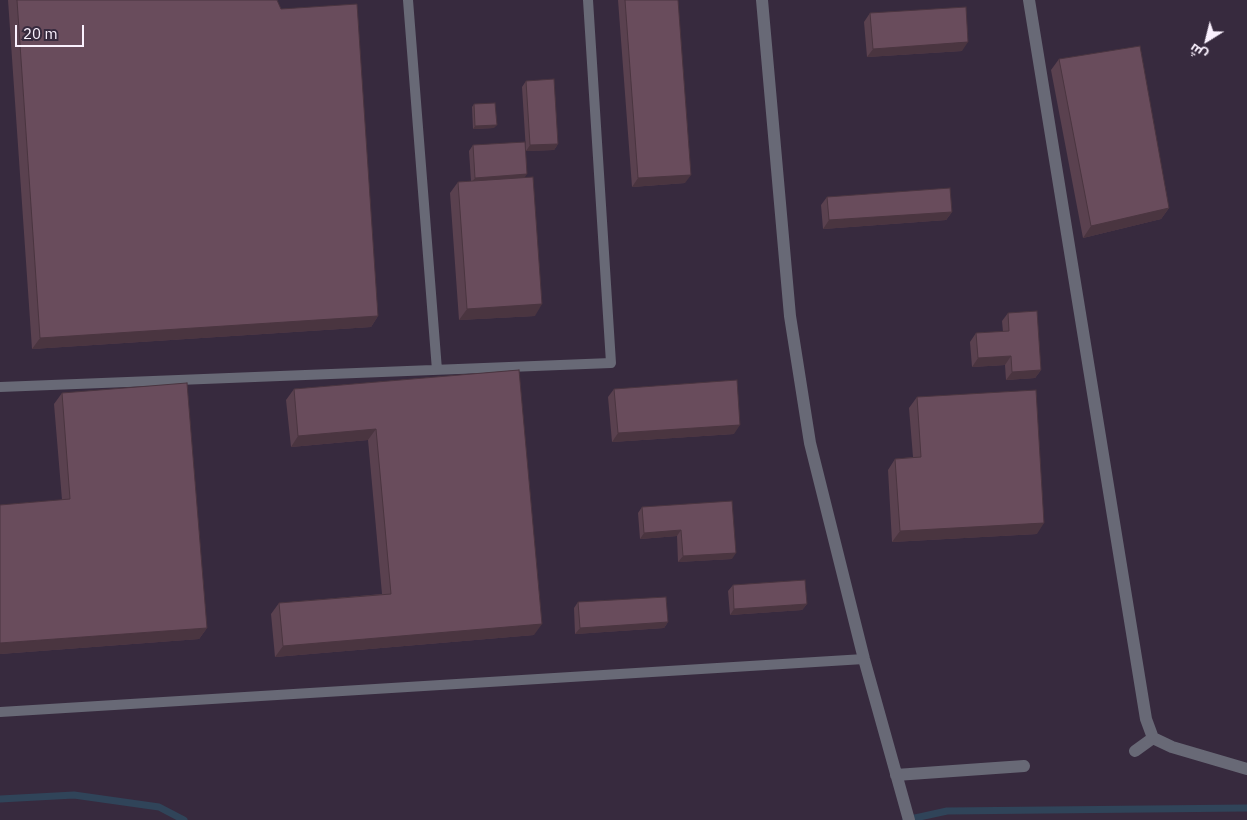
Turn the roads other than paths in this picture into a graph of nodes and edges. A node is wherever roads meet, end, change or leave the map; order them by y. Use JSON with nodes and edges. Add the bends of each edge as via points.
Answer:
{"nodes":[{"id":1,"x":408,"y":0,"type":"edge"},
{"id":2,"x":588,"y":0,"type":"edge"},
{"id":3,"x":762,"y":0,"type":"edge"},
{"id":4,"x":1029,"y":0,"type":"edge"},
{"id":5,"x":437,"y":370,"type":"junction"},
{"id":6,"x":0,"y":387,"type":"edge"},
{"id":7,"x":864,"y":658,"type":"junction"},
{"id":8,"x":0,"y":712,"type":"edge"},
{"id":9,"x":1154,"y":738,"type":"junction"},
{"id":10,"x":1135,"y":751,"type":"dead end"},
{"id":11,"x":1024,"y":766,"type":"dead end"},
{"id":12,"x":1247,"y":769,"type":"edge"},
{"id":13,"x":896,"y":775,"type":"junction"},
{"id":14,"x":907,"y":814,"type":"edge"}],
"edges":[{"from":1,"to":5,"type":"lane"},
{"from":2,"to":5,"type":"lane","via":[[611,363]]},
{"from":3,"to":7,"type":"street","via":[[790,316],[810,443]]},
{"from":4,"to":9,"type":"street","via":[[1146,719]]},
{"from":5,"to":6,"type":"lane"},
{"from":7,"to":8,"type":"lane"},
{"from":7,"to":13,"type":"street"},
{"from":9,"to":10,"type":"street"},
{"from":9,"to":12,"type":"street","via":[[1172,747]]},
{"from":11,"to":13,"type":"street"},
{"from":13,"to":14,"type":"street"}]}
